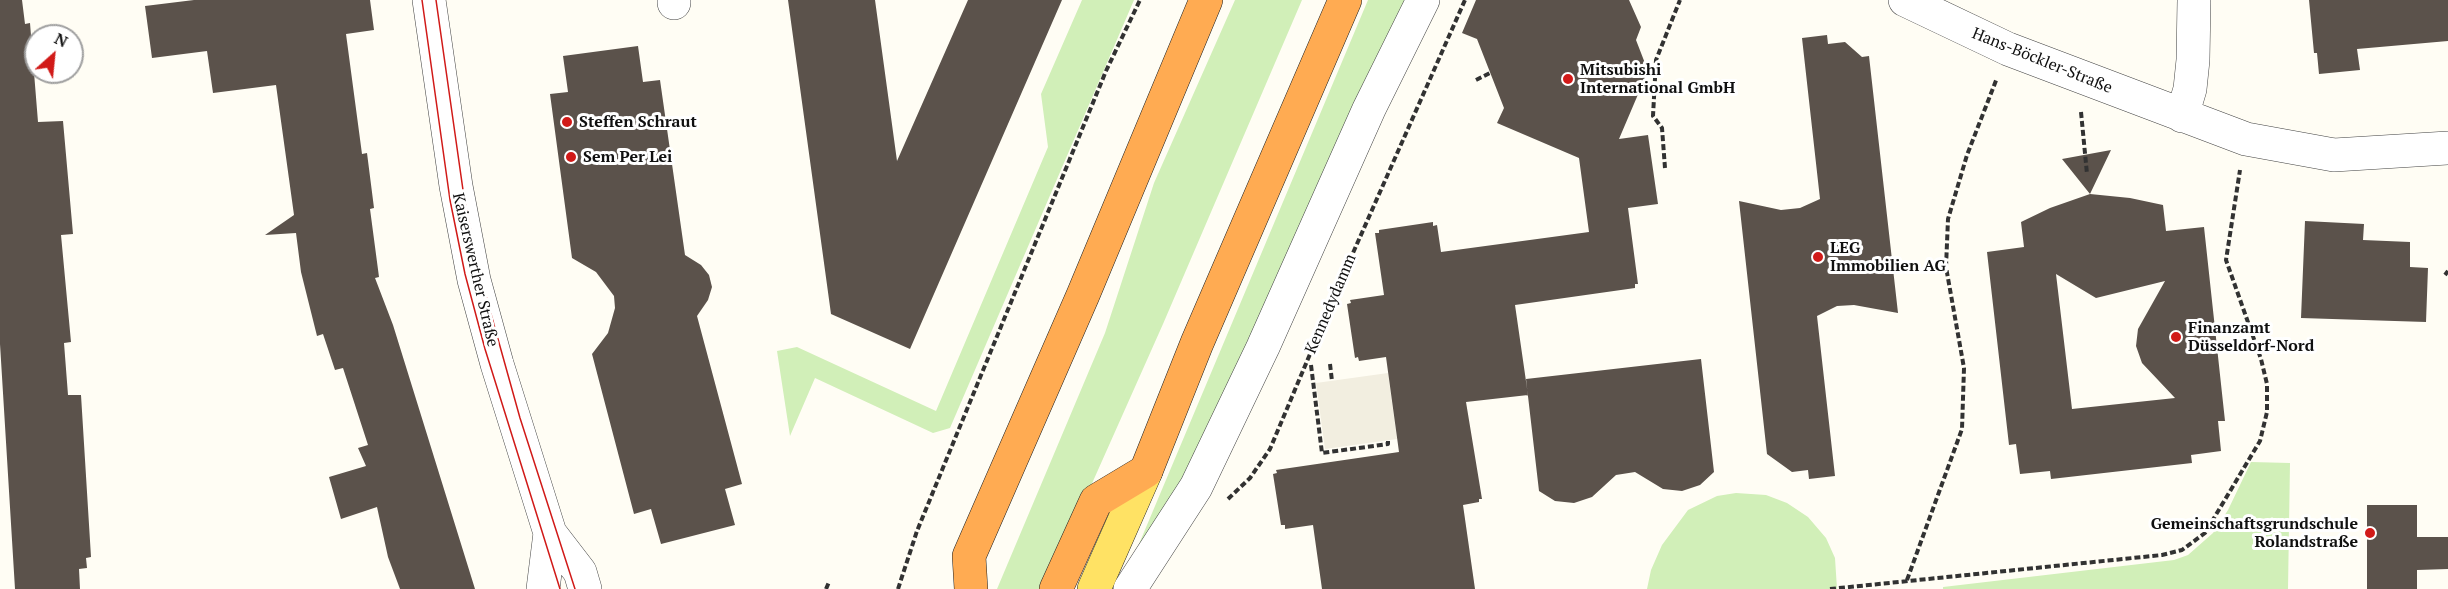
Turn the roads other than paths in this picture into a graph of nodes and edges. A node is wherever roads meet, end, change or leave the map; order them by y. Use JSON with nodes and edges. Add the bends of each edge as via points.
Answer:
{"nodes":[{"id":1,"x":429,"y":0,"type":"edge"},
{"id":2,"x":1206,"y":0,"type":"edge"},
{"id":3,"x":1345,"y":0,"type":"edge"},
{"id":4,"x":1423,"y":0,"type":"edge"},
{"id":5,"x":1905,"y":0,"type":"edge"},
{"id":6,"x":2194,"y":0,"type":"edge"},
{"id":7,"x":2182,"y":116,"type":"junction"},
{"id":8,"x":2448,"y":148,"type":"edge"},
{"id":9,"x":1146,"y":471,"type":"junction"},
{"id":10,"x":550,"y":533,"type":"junction"},
{"id":11,"x":969,"y":556,"type":"junction"},
{"id":12,"x":543,"y":589,"type":"edge"},
{"id":13,"x":585,"y":589,"type":"edge"},
{"id":14,"x":954,"y":589,"type":"edge"},
{"id":15,"x":971,"y":589,"type":"edge"},
{"id":16,"x":1056,"y":589,"type":"edge"},
{"id":17,"x":1094,"y":589,"type":"edge"},
{"id":18,"x":1130,"y":589,"type":"edge"}],
"edges":[{"from":1,"to":10,"type":"street","name":"Kaiserswerther Straße","via":[[474,280]]},
{"from":2,"to":11,"type":"highway"},
{"from":3,"to":9,"type":"highway"},
{"from":4,"to":18,"type":"street","via":[[1196,487]]},
{"from":5,"to":7,"type":"street","name":"Hans-Böckler-Straße","via":[[2008,49]]},
{"from":6,"to":7,"type":"street","via":[[2190,89]]},
{"from":7,"to":8,"type":"street","name":"Hans-Böckler-Straße","via":[[2246,139],[2334,155]]},
{"from":9,"to":16,"type":"highway","via":[[1096,501]]},
{"from":9,"to":17,"type":"main road"},
{"from":10,"to":12,"type":"street","name":"Kaiserswerther Straße"},
{"from":10,"to":13,"type":"street","name":"Kaiserswerther Straße","via":[[580,572]]},
{"from":11,"to":14,"type":"main road"},
{"from":11,"to":15,"type":"highway"}]}
